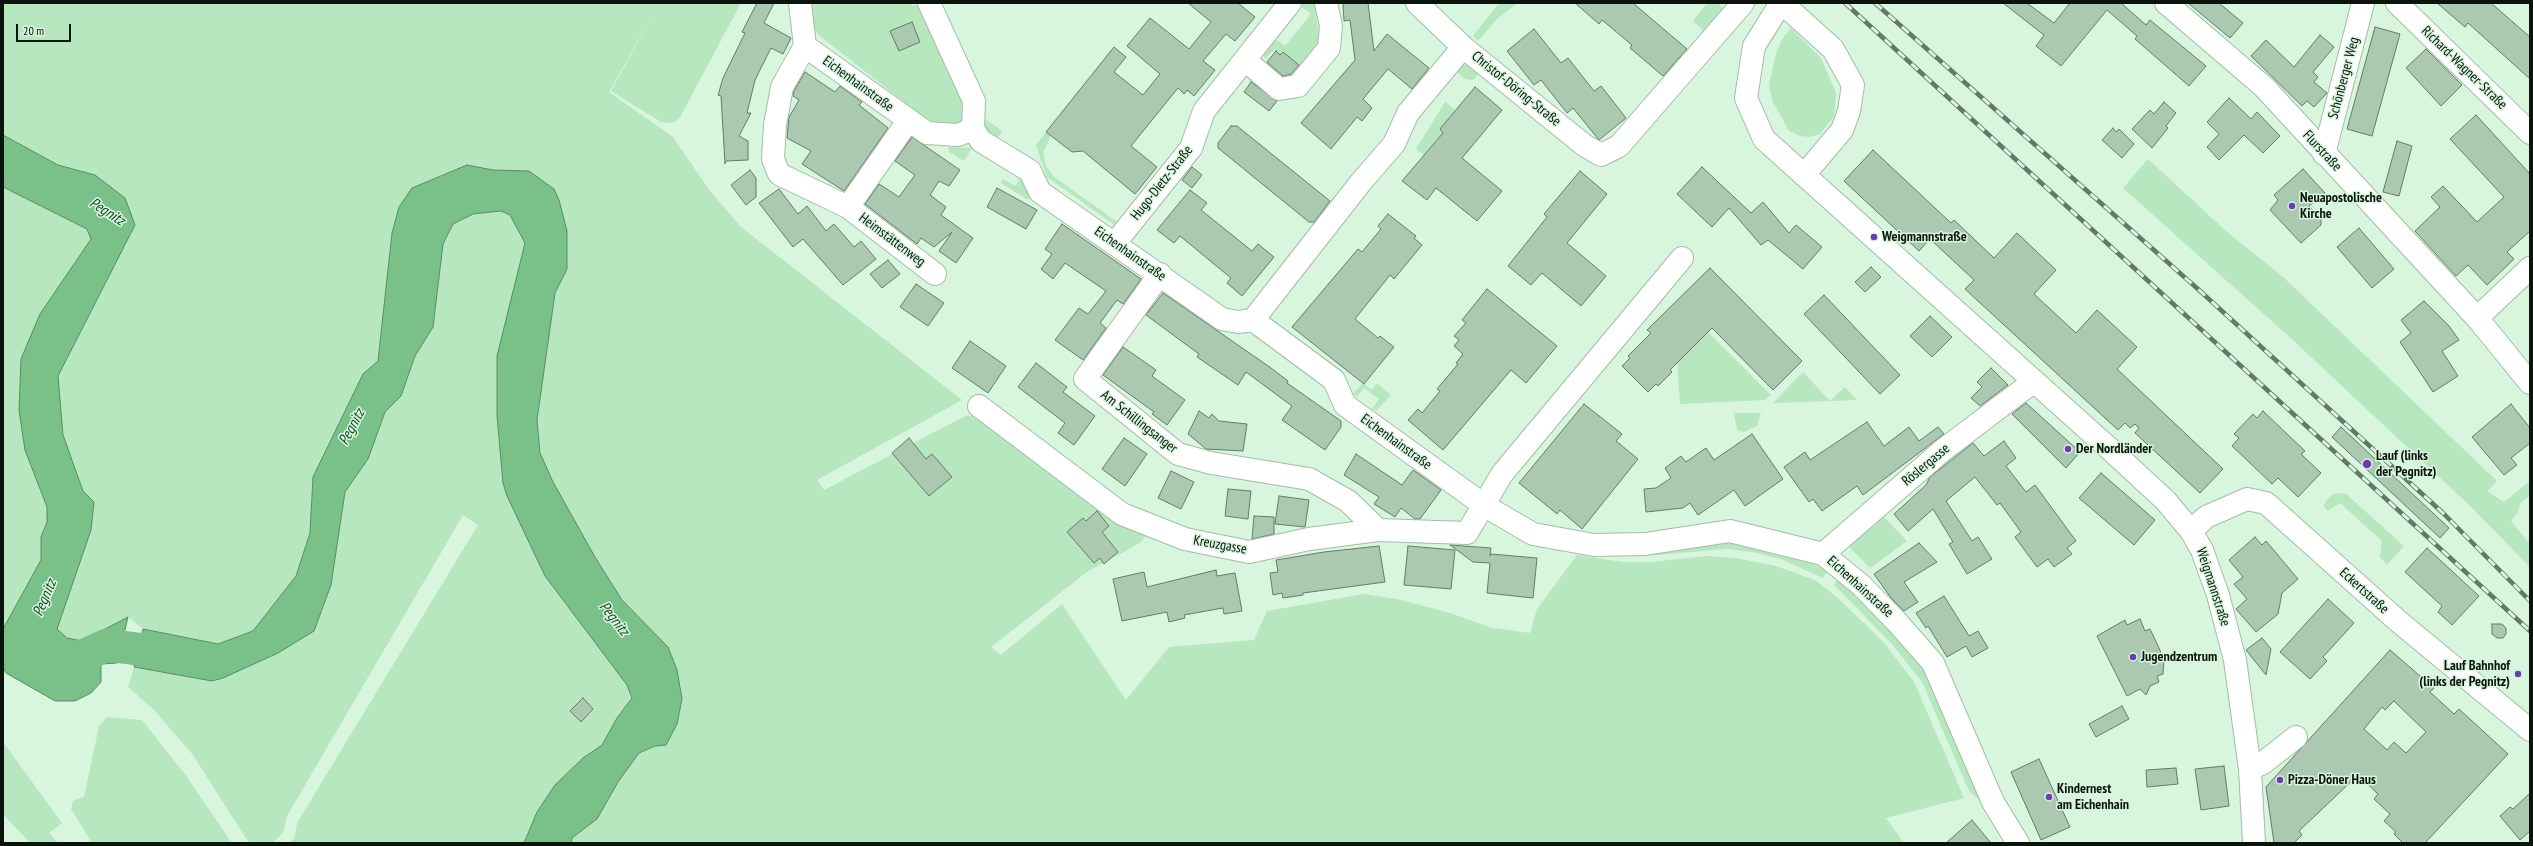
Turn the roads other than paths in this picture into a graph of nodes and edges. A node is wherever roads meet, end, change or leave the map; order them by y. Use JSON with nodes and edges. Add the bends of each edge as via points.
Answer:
{"nodes":[{"id":1,"x":800,"y":3,"type":"edge"},
{"id":2,"x":929,"y":3,"type":"edge"},
{"id":3,"x":1290,"y":3,"type":"edge"},
{"id":4,"x":1326,"y":3,"type":"edge"},
{"id":5,"x":1417,"y":3,"type":"edge"},
{"id":6,"x":1743,"y":3,"type":"edge"},
{"id":7,"x":1782,"y":3,"type":"edge"},
{"id":8,"x":2166,"y":3,"type":"edge"},
{"id":9,"x":2363,"y":3,"type":"edge"},
{"id":10,"x":2397,"y":3,"type":"edge"},
{"id":11,"x":805,"y":46,"type":"junction"},
{"id":12,"x":1463,"y":47,"type":"junction"},
{"id":13,"x":1245,"y":60,"type":"junction"},
{"id":14,"x":908,"y":121,"type":"junction"},
{"id":15,"x":973,"y":129,"type":"junction"},
{"id":16,"x":2530,"y":133,"type":"edge"},
{"id":17,"x":2324,"y":154,"type":"junction"},
{"id":18,"x":1804,"y":175,"type":"junction"},
{"id":19,"x":848,"y":207,"type":"junction"},
{"id":20,"x":1115,"y":243,"type":"junction"},
{"id":21,"x":1682,"y":258,"type":"dead end"},
{"id":22,"x":2530,"y":268,"type":"edge"},
{"id":23,"x":935,"y":274,"type":"dead end"},
{"id":24,"x":1160,"y":274,"type":"junction"},
{"id":25,"x":2477,"y":318,"type":"junction"},
{"id":26,"x":1253,"y":320,"type":"junction"},
{"id":27,"x":2033,"y":382,"type":"junction"},
{"id":28,"x":2530,"y":383,"type":"edge"},
{"id":29,"x":979,"y":406,"type":"dead end"},
{"id":30,"x":1485,"y":506,"type":"junction"},
{"id":31,"x":1378,"y":530,"type":"junction"},
{"id":32,"x":2191,"y":531,"type":"junction"},
{"id":33,"x":1823,"y":554,"type":"junction"},
{"id":34,"x":2530,"y":730,"type":"edge"},
{"id":35,"x":2296,"y":737,"type":"dead end"},
{"id":36,"x":2250,"y":769,"type":"junction"},
{"id":37,"x":2018,"y":843,"type":"edge"},
{"id":38,"x":2254,"y":843,"type":"edge"}],
"edges":[{"from":1,"to":11,"type":"street"},
{"from":2,"to":15,"type":"street","via":[[974,101]]},
{"from":3,"to":13,"type":"street","name":"Hugo-Dietz-Straße"},
{"from":4,"to":13,"type":"street","via":[[1331,26],[1329,48],[1298,86],[1279,89]]},
{"from":5,"to":12,"type":"street"},
{"from":6,"to":12,"type":"street","name":"Christof-Döring-Straße","via":[[1619,146],[1601,155],[1584,145]]},
{"from":7,"to":18,"type":"street","name":"Weigmannstraße","via":[[1754,46],[1746,98],[1764,139]]},
{"from":7,"to":18,"type":"street","via":[[1833,49],[1853,85],[1849,111],[1842,130]]},
{"from":8,"to":17,"type":"street","name":"Flurstraße","via":[[2264,87]]},
{"from":9,"to":17,"type":"street","name":"Schönberger Weg"},
{"from":10,"to":16,"type":"street","name":"Richard-Wagner-Straße"},
{"from":11,"to":14,"type":"street","name":"Eichenhainstraße"},
{"from":11,"to":19,"type":"street","name":"Heimstättenweg","via":[[782,87],[774,125],[773,159],[778,174]]},
{"from":12,"to":26,"type":"street","name":"Christof-Döring-Straße","via":[[1408,113],[1394,144]]},
{"from":13,"to":20,"type":"street","name":"Hugo-Dietz-Straße","via":[[1204,111],[1191,148]]},
{"from":14,"to":15,"type":"street","name":"Eichenhainstraße","via":[[927,133],[958,135]]},
{"from":14,"to":19,"type":"street","name":"Heimstättenweg"},
{"from":15,"to":20,"type":"street","name":"Eichenhainstraße","via":[[981,141],[1030,171],[1040,192]]},
{"from":17,"to":25,"type":"street","name":"Flurstraße"},
{"from":18,"to":27,"type":"street","name":"Weigmannstraße"},
{"from":19,"to":23,"type":"street","name":"Heimstättenweg"},
{"from":20,"to":24,"type":"street","name":"Eichenhainstraße"},
{"from":21,"to":30,"type":"street","via":[[1502,474]]},
{"from":22,"to":25,"type":"street"},
{"from":24,"to":26,"type":"street","name":"Eichenhainstraße","via":[[1222,319],[1238,322]]},
{"from":24,"to":31,"type":"street","name":"Am Schillingsanger","via":[[1085,379],[1178,454],[1212,463],[1309,479],[1348,501]]},
{"from":25,"to":28,"type":"street","name":"Flurstraße"},
{"from":26,"to":30,"type":"street","name":"Eichenhainstraße","via":[[1334,380],[1345,405]]},
{"from":27,"to":32,"type":"street","name":"Weigmannstraße","via":[[2166,501]]},
{"from":27,"to":33,"type":"street","name":"Röslergasse","via":[[1943,450]]},
{"from":29,"to":31,"type":"street","name":"Kreuzgasse","via":[[1122,514],[1184,539],[1249,552],[1309,539]]},
{"from":30,"to":31,"type":"street","name":"Kreuzgasse","via":[[1467,533]]},
{"from":30,"to":33,"type":"street","name":"Eichenhainstraße","via":[[1533,534],[1594,545],[1645,544],[1730,531]]},
{"from":32,"to":34,"type":"street","name":"Eckertstraße","via":[[2206,517],[2247,499],[2266,503],[2398,621]]},
{"from":32,"to":36,"type":"street","name":"Weigmannstraße","via":[[2202,550],[2213,582],[2235,660]]},
{"from":33,"to":37,"type":"street","name":"Eichenhainstraße","via":[[1881,606],[1932,663],[1993,802]]},
{"from":35,"to":36,"type":"street","via":[[2263,763]]},
{"from":36,"to":38,"type":"street","name":"Weigmannstraße"}]}
